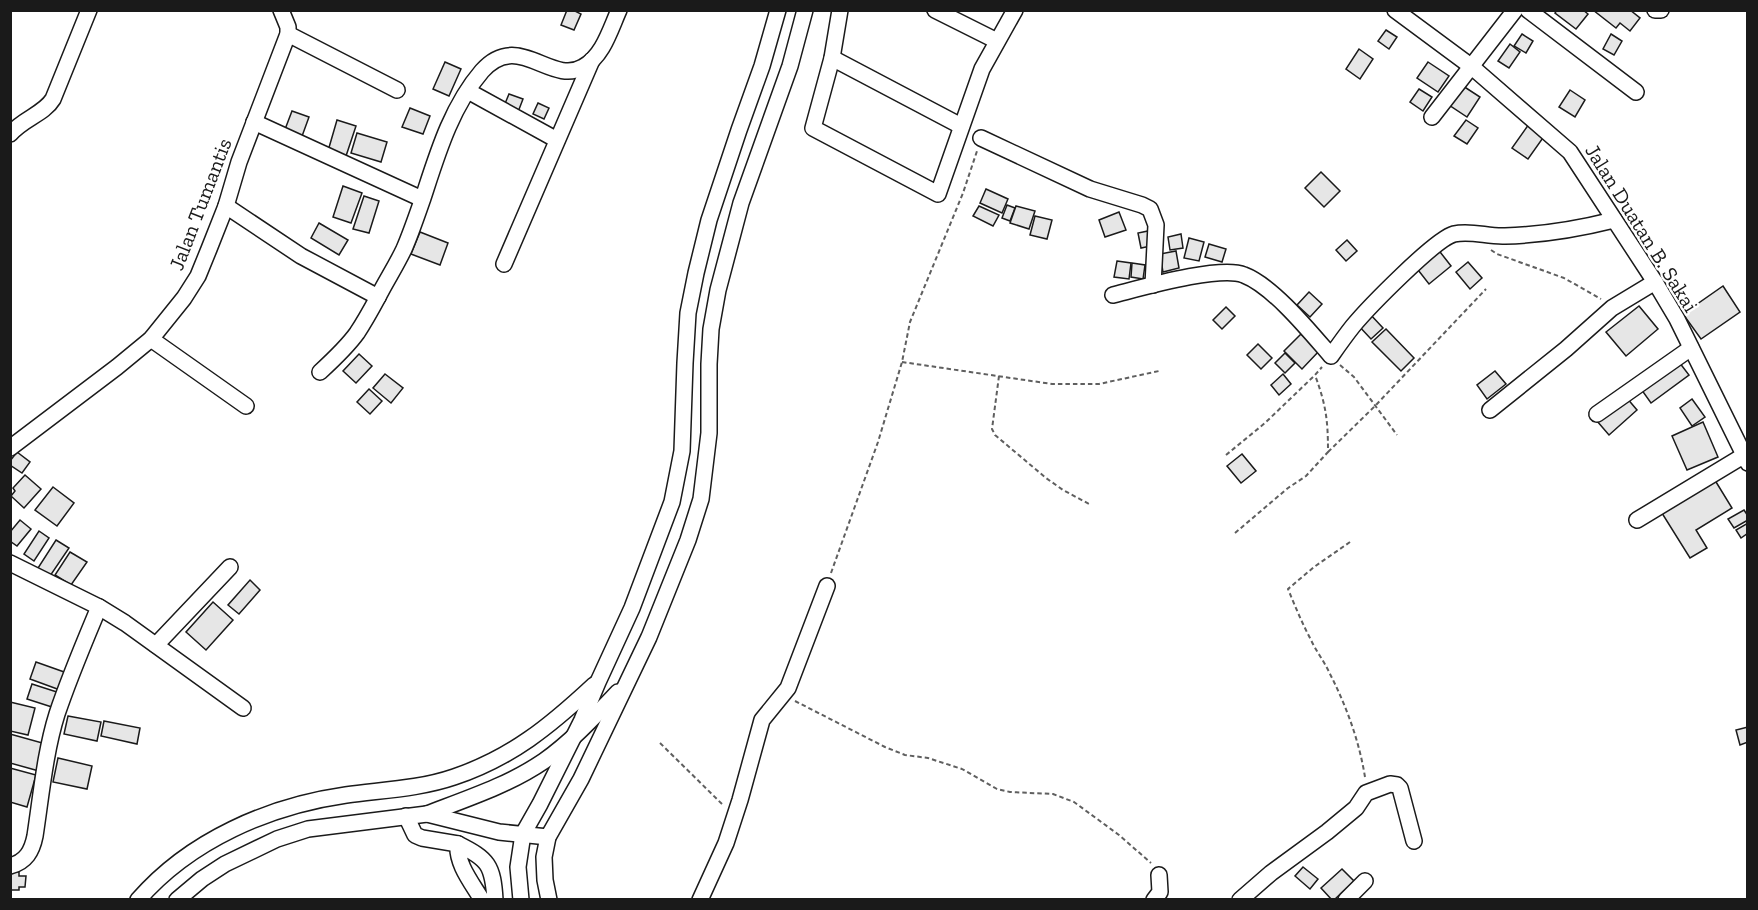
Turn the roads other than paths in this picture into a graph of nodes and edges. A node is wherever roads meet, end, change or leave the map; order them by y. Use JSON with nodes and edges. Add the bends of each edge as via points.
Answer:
{"nodes":[{"id":1,"x":89,"y":10,"type":"edge"},
{"id":2,"x":281,"y":10,"type":"edge"},
{"id":3,"x":619,"y":10,"type":"edge"},
{"id":4,"x":778,"y":10,"type":"edge"},
{"id":5,"x":805,"y":10,"type":"edge"},
{"id":6,"x":840,"y":10,"type":"edge"},
{"id":7,"x":935,"y":10,"type":"edge"},
{"id":8,"x":1015,"y":10,"type":"edge"},
{"id":9,"x":1395,"y":10,"type":"edge"},
{"id":10,"x":1515,"y":10,"type":"edge"},
{"id":11,"x":1528,"y":10,"type":"edge"},
{"id":12,"x":1655,"y":10,"type":"edge"},
{"id":13,"x":1661,"y":10,"type":"edge"},
{"id":14,"x":288,"y":34,"type":"junction"},
{"id":15,"x":997,"y":41,"type":"junction"},
{"id":16,"x":832,"y":58,"type":"junction"},
{"id":17,"x":592,"y":60,"type":"junction"},
{"id":18,"x":1472,"y":67,"type":"junction"},
{"id":19,"x":397,"y":90,"type":"dead end"},
{"id":20,"x":468,"y":91,"type":"junction"},
{"id":21,"x":1636,"y":93,"type":"dead end"},
{"id":22,"x":1432,"y":117,"type":"dead end"},
{"id":23,"x":254,"y":122,"type":"junction"},
{"id":24,"x":961,"y":126,"type":"junction"},
{"id":25,"x":10,"y":134,"type":"edge"},
{"id":26,"x":981,"y":138,"type":"road end"},
{"id":27,"x":557,"y":140,"type":"junction"},
{"id":28,"x":422,"y":199,"type":"junction"},
{"id":29,"x":226,"y":206,"type":"junction"},
{"id":30,"x":1614,"y":220,"type":"junction"},
{"id":31,"x":504,"y":264,"type":"dead end"},
{"id":32,"x":1655,"y":282,"type":"junction"},
{"id":33,"x":1153,"y":285,"type":"junction"},
{"id":34,"x":1113,"y":295,"type":"dead end"},
{"id":35,"x":378,"y":297,"type":"junction"},
{"id":36,"x":151,"y":339,"type":"junction"},
{"id":37,"x":1690,"y":348,"type":"junction"},
{"id":38,"x":320,"y":372,"type":"dead end"},
{"id":39,"x":246,"y":405,"type":"dead end"},
{"id":40,"x":1490,"y":410,"type":"dead end"},
{"id":41,"x":1598,"y":414,"type":"dead end"},
{"id":42,"x":14,"y":439,"type":"edge"},
{"id":43,"x":1746,"y":458,"type":"edge"},
{"id":44,"x":1637,"y":520,"type":"dead end"},
{"id":45,"x":10,"y":562,"type":"edge"},
{"id":46,"x":230,"y":567,"type":"dead end"},
{"id":47,"x":826,"y":586,"type":"road end"},
{"id":48,"x":99,"y":607,"type":"junction"},
{"id":49,"x":156,"y":645,"type":"junction"},
{"id":50,"x":598,"y":682,"type":"junction"},
{"id":51,"x":627,"y":683,"type":"junction"},
{"id":52,"x":243,"y":708,"type":"dead end"},
{"id":53,"x":574,"y":737,"type":"junction"},
{"id":54,"x":482,"y":767,"type":"junction"},
{"id":55,"x":492,"y":789,"type":"junction"},
{"id":56,"x":427,"y":814,"type":"junction"},
{"id":57,"x":406,"y":816,"type":"junction"},
{"id":58,"x":523,"y":834,"type":"junction"},
{"id":59,"x":548,"y":837,"type":"junction"},
{"id":60,"x":1414,"y":841,"type":"dead end"},
{"id":61,"x":458,"y":844,"type":"junction"},
{"id":62,"x":10,"y":866,"type":"edge"},
{"id":63,"x":1159,"y":876,"type":"road end"},
{"id":64,"x":1365,"y":881,"type":"dead end"},
{"id":65,"x":138,"y":900,"type":"edge"},
{"id":66,"x":177,"y":900,"type":"edge"},
{"id":67,"x":482,"y":900,"type":"edge"},
{"id":68,"x":495,"y":900,"type":"edge"},
{"id":69,"x":521,"y":900,"type":"edge"},
{"id":70,"x":549,"y":900,"type":"edge"},
{"id":71,"x":700,"y":900,"type":"edge"},
{"id":72,"x":1154,"y":900,"type":"edge"},
{"id":73,"x":1240,"y":900,"type":"edge"},
{"id":74,"x":1346,"y":900,"type":"edge"}],
"edges":[{"from":1,"to":25,"type":"street","via":[[49,106]]},
{"from":2,"to":14,"type":"street"},
{"from":3,"to":17,"type":"street","via":[[602,48]]},
{"from":4,"to":50,"type":"street","via":[[709,220],[696,273],[688,313],[682,451],[672,502],[632,608]]},
{"from":5,"to":51,"type":"street","via":[[790,66],[741,203],[718,290],[711,329],[709,433],[701,499],[688,540]]},
{"from":6,"to":16,"type":"street"},
{"from":7,"to":15,"type":"street"},
{"from":8,"to":15,"type":"street"},
{"from":9,"to":18,"type":"street","name":"Jalan Duatan B. Sakai"},
{"from":10,"to":18,"type":"street"},
{"from":11,"to":21,"type":"street"},
{"from":12,"to":13,"type":"street"},
{"from":14,"to":19,"type":"street"},
{"from":14,"to":23,"type":"street","name":"Jalan Tumantis"},
{"from":15,"to":24,"type":"street"},
{"from":16,"to":24,"type":"street"},
{"from":16,"to":24,"type":"street","via":[[813,128],[938,194]]},
{"from":17,"to":20,"type":"street","via":[[569,71],[521,56],[507,56],[484,69]]},
{"from":17,"to":27,"type":"street"},
{"from":18,"to":22,"type":"street"},
{"from":18,"to":30,"type":"street","name":"Jalan Duatan B. Sakai","via":[[1570,152]]},
{"from":20,"to":27,"type":"street"},
{"from":20,"to":28,"type":"street","via":[[443,137]]},
{"from":23,"to":28,"type":"street"},
{"from":23,"to":29,"type":"street","name":"Jalan Tumantis"},
{"from":26,"to":33,"type":"street","via":[[1090,189],[1150,209],[1156,225]]},
{"from":27,"to":31,"type":"street"},
{"from":28,"to":35,"type":"street","via":[[403,250]]},
{"from":29,"to":35,"type":"street","via":[[302,256]]},
{"from":29,"to":36,"type":"street","name":"Jalan Tumantis","via":[[198,276]]},
{"from":30,"to":32,"type":"street","name":"Jalan Duatan B. Sakai"},
{"from":30,"to":33,"type":"street","via":[[1531,234],[1502,237],[1463,232],[1444,238],[1365,312],[1331,356],[1269,290],[1243,274],[1204,274]]},
{"from":32,"to":37,"type":"street","name":"Jalan Duatan B. Sakai"},
{"from":32,"to":40,"type":"street","via":[[1612,308]]},
{"from":33,"to":34,"type":"street"},
{"from":35,"to":38,"type":"street","via":[[356,335]]},
{"from":36,"to":39,"type":"street"},
{"from":36,"to":42,"type":"street","name":"Jalan Tumantis"},
{"from":37,"to":41,"type":"street"},
{"from":37,"to":43,"type":"street","name":"Jalan Duatan B. Sakai"},
{"from":43,"to":44,"type":"street"},
{"from":45,"to":48,"type":"street"},
{"from":46,"to":49,"type":"street"},
{"from":47,"to":71,"type":"street","via":[[788,688],[762,720],[735,817]]},
{"from":48,"to":49,"type":"street"},
{"from":48,"to":62,"type":"street","via":[[56,716],[31,850],[18,864]]},
{"from":49,"to":52,"type":"street"},
{"from":50,"to":53,"type":"street"},
{"from":50,"to":54,"type":"street","via":[[526,743]]},
{"from":51,"to":53,"type":"street"},
{"from":51,"to":59,"type":"street"},
{"from":53,"to":55,"type":"street","via":[[543,761]]},
{"from":53,"to":58,"type":"street"},
{"from":54,"to":55,"type":"street"},
{"from":54,"to":65,"type":"street","via":[[426,785],[324,799],[277,811],[201,847],[175,864]]},
{"from":55,"to":56,"type":"street"},
{"from":56,"to":57,"type":"street"},
{"from":56,"to":58,"type":"street"},
{"from":57,"to":61,"type":"street","via":[[415,834],[422,838]]},
{"from":57,"to":66,"type":"street","via":[[308,829],[277,839],[225,864]]},
{"from":58,"to":59,"type":"street"},
{"from":58,"to":69,"type":"street","via":[[518,867]]},
{"from":59,"to":70,"type":"street","via":[[544,857]]},
{"from":60,"to":73,"type":"street","via":[[1400,788],[1390,783],[1366,793],[1342,820]]},
{"from":61,"to":67,"type":"street","via":[[461,863]]},
{"from":61,"to":68,"type":"street","via":[[487,864],[494,880]]},
{"from":63,"to":72,"type":"street","via":[[1160,892]]},
{"from":64,"to":74,"type":"street"}]}
